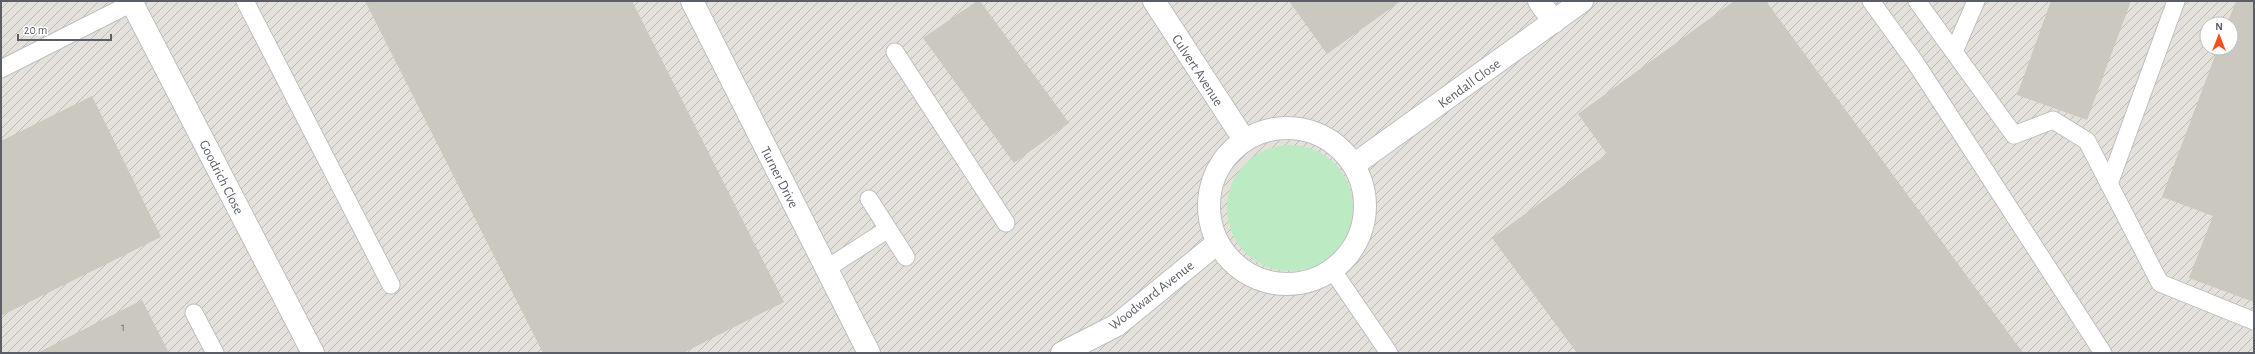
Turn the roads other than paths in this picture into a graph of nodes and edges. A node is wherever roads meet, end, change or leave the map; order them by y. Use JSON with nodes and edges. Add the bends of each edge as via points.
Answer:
{"nodes":[{"id":1,"x":245,"y":1,"type":"edge"},
{"id":2,"x":692,"y":1,"type":"edge"},
{"id":3,"x":1154,"y":1,"type":"edge"},
{"id":4,"x":1539,"y":1,"type":"edge"},
{"id":5,"x":1582,"y":1,"type":"edge"},
{"id":6,"x":1871,"y":1,"type":"edge"},
{"id":7,"x":1917,"y":1,"type":"edge"},
{"id":8,"x":1976,"y":1,"type":"edge"},
{"id":9,"x":2176,"y":1,"type":"edge"},
{"id":10,"x":133,"y":2,"type":"edge"},
{"id":11,"x":1554,"y":22,"type":"junction"},
{"id":12,"x":894,"y":52,"type":"dead end"},
{"id":13,"x":1954,"y":52,"type":"junction"},
{"id":14,"x":1,"y":69,"type":"edge"},
{"id":15,"x":1243,"y":138,"type":"junction"},
{"id":16,"x":1355,"y":164,"type":"junction"},
{"id":17,"x":2108,"y":184,"type":"junction"},
{"id":18,"x":869,"y":199,"type":"dead end"},
{"id":19,"x":1006,"y":223,"type":"dead end"},
{"id":20,"x":888,"y":229,"type":"junction"},
{"id":21,"x":1216,"y":244,"type":"junction"},
{"id":22,"x":906,"y":257,"type":"dead end"},
{"id":23,"x":826,"y":269,"type":"junction"},
{"id":24,"x":1333,"y":271,"type":"junction"},
{"id":25,"x":391,"y":285,"type":"dead end"},
{"id":26,"x":194,"y":313,"type":"dead end"},
{"id":27,"x":2254,"y":321,"type":"edge"},
{"id":28,"x":215,"y":353,"type":"edge"},
{"id":29,"x":313,"y":353,"type":"edge"},
{"id":30,"x":868,"y":353,"type":"edge"},
{"id":31,"x":1062,"y":353,"type":"edge"},
{"id":32,"x":1389,"y":353,"type":"edge"},
{"id":33,"x":2102,"y":353,"type":"edge"}],
"edges":[{"from":1,"to":25,"type":"lane"},
{"from":2,"to":23,"type":"street","name":"Turner Drive"},
{"from":3,"to":15,"type":"street","name":"Culvert Avenue"},
{"from":4,"to":11,"type":"street"},
{"from":5,"to":11,"type":"street","name":"Kendall Close"},
{"from":6,"to":33,"type":"lane","via":[[1915,62]]},
{"from":7,"to":13,"type":"lane"},
{"from":8,"to":13,"type":"lane"},
{"from":9,"to":17,"type":"lane"},
{"from":10,"to":14,"type":"lane"},
{"from":10,"to":29,"type":"street","name":"Goodrich Close"},
{"from":11,"to":16,"type":"street","name":"Kendall Close"},
{"from":12,"to":19,"type":"lane"},
{"from":13,"to":17,"type":"lane","via":[[2014,136],[2053,120],[2086,141]]},
{"from":15,"to":16,"type":"street","via":[[1293,126],[1328,136]]},
{"from":15,"to":21,"type":"street","via":[[1212,175],[1206,208]]},
{"from":16,"to":24,"type":"street","via":[[1367,208],[1358,243]]},
{"from":17,"to":27,"type":"lane","via":[[2160,283]]},
{"from":18,"to":20,"type":"lane"},
{"from":20,"to":22,"type":"lane"},
{"from":20,"to":23,"type":"lane"},
{"from":21,"to":24,"type":"street","via":[[1246,275],[1289,285]]},
{"from":21,"to":31,"type":"street","name":"Woodward Avenue","via":[[1117,325]]},
{"from":23,"to":30,"type":"street","name":"Turner Drive"},
{"from":24,"to":32,"type":"lane"},
{"from":26,"to":28,"type":"lane"}]}
